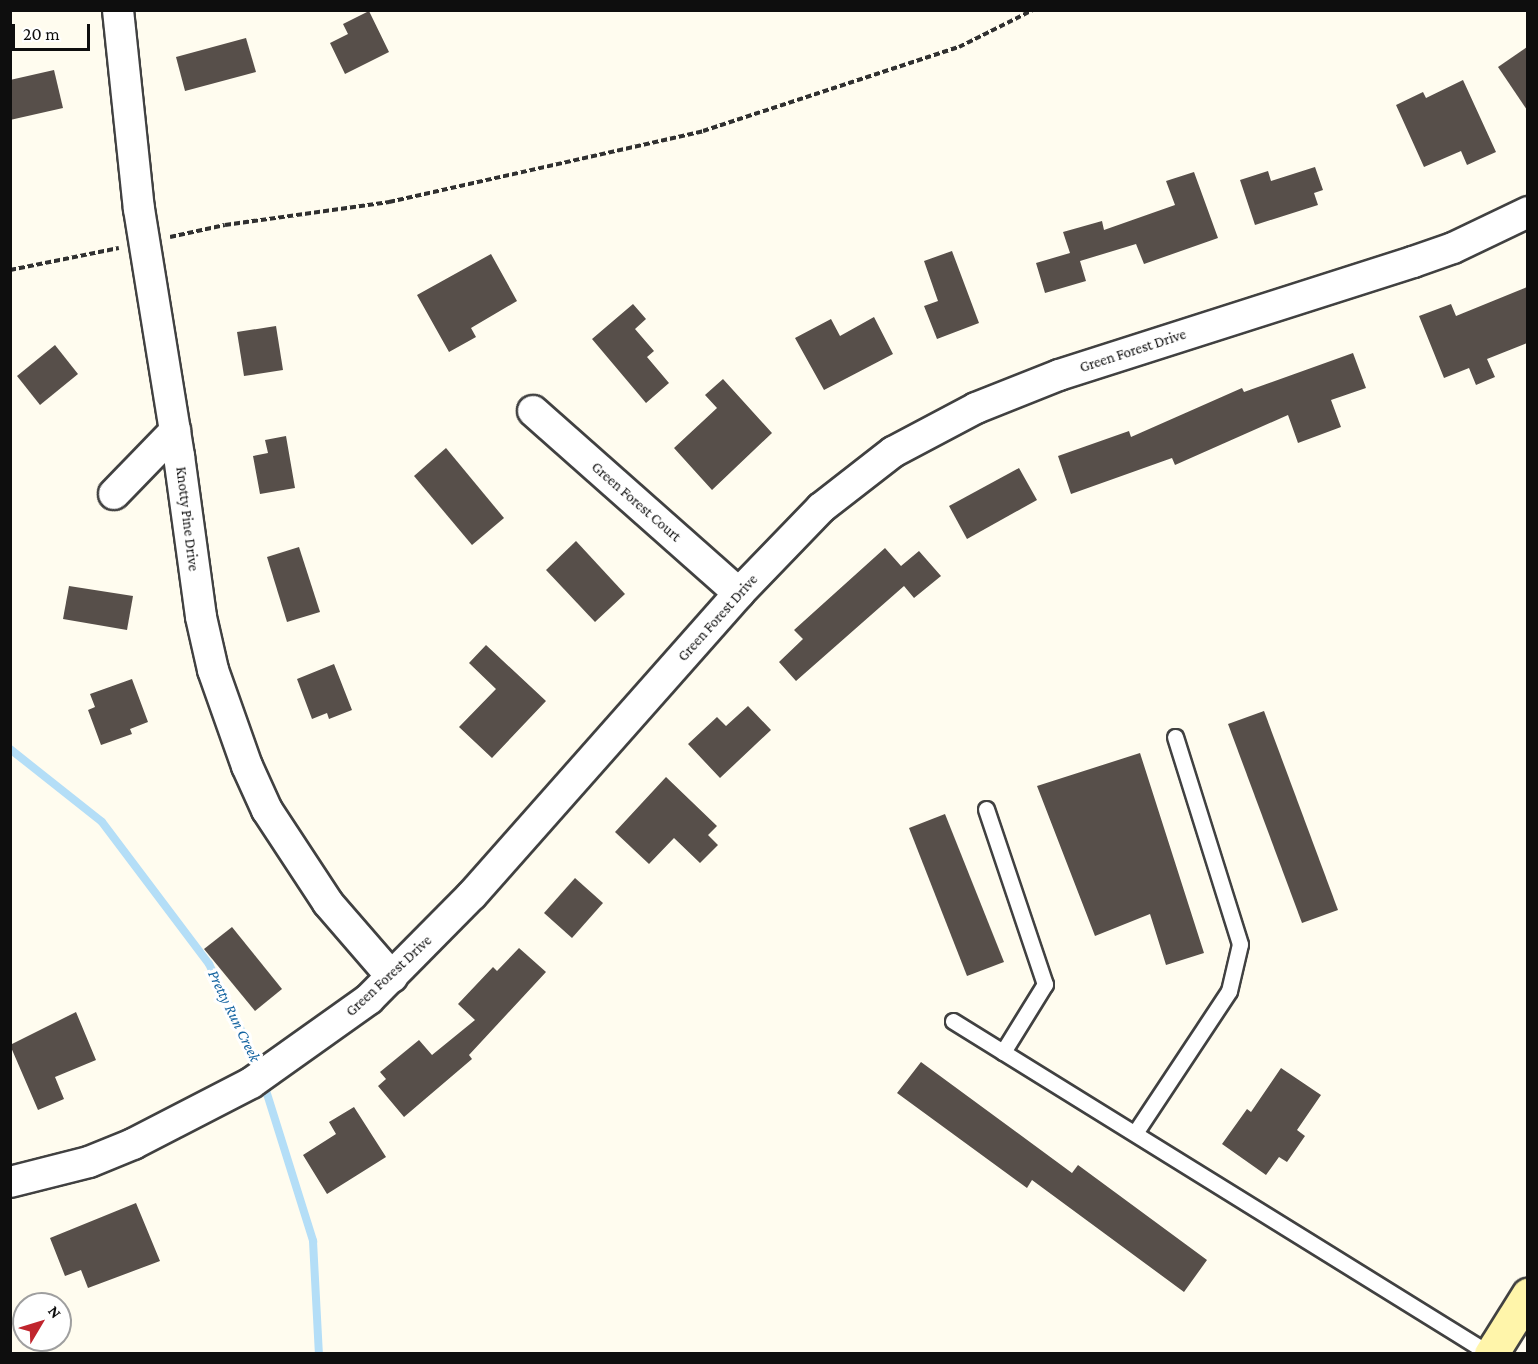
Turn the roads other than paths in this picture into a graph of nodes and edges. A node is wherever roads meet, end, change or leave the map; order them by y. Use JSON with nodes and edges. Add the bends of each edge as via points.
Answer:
{"nodes":[{"id":1,"x":118,"y":10,"type":"edge"},
{"id":2,"x":1527,"y":212,"type":"edge"},
{"id":3,"x":533,"y":411,"type":"dead end"},
{"id":4,"x":176,"y":431,"type":"junction"},
{"id":5,"x":114,"y":494,"type":"dead end"},
{"id":6,"x":739,"y":593,"type":"junction"},
{"id":7,"x":1175,"y":737,"type":"dead end"},
{"id":8,"x":986,"y":809,"type":"dead end"},
{"id":9,"x":392,"y":977,"type":"junction"},
{"id":10,"x":953,"y":1021,"type":"dead end"},
{"id":11,"x":1004,"y":1052,"type":"junction"},
{"id":12,"x":1135,"y":1133,"type":"junction"},
{"id":13,"x":10,"y":1182,"type":"edge"},
{"id":14,"x":1527,"y":1295,"type":"edge"},
{"id":15,"x":1491,"y":1353,"type":"edge"}],
"edges":[{"from":1,"to":4,"type":"street","name":"Knotty Pine Drive","via":[[139,209]]},
{"from":2,"to":6,"type":"street","name":"Green Forest Drive","via":[[1453,248],[1059,375],[949,420],[856,478]]},
{"from":3,"to":6,"type":"street","name":"Green Forest Court"},
{"from":4,"to":5,"type":"street"},
{"from":4,"to":9,"type":"street","name":"Knotty Pine Drive","via":[[201,617],[213,670],[247,766],[292,851],[328,903]]},
{"from":6,"to":9,"type":"street","name":"Green Forest Drive","via":[[472,895]]},
{"from":7,"to":12,"type":"lane","via":[[1240,944],[1229,991]]},
{"from":8,"to":11,"type":"lane","via":[[1045,984]]},
{"from":9,"to":13,"type":"street","name":"Green Forest Drive","via":[[298,1053],[251,1083],[133,1144],[89,1162]]},
{"from":10,"to":11,"type":"lane"},
{"from":11,"to":12,"type":"lane"},
{"from":12,"to":15,"type":"lane"},
{"from":14,"to":15,"type":"street"}]}
